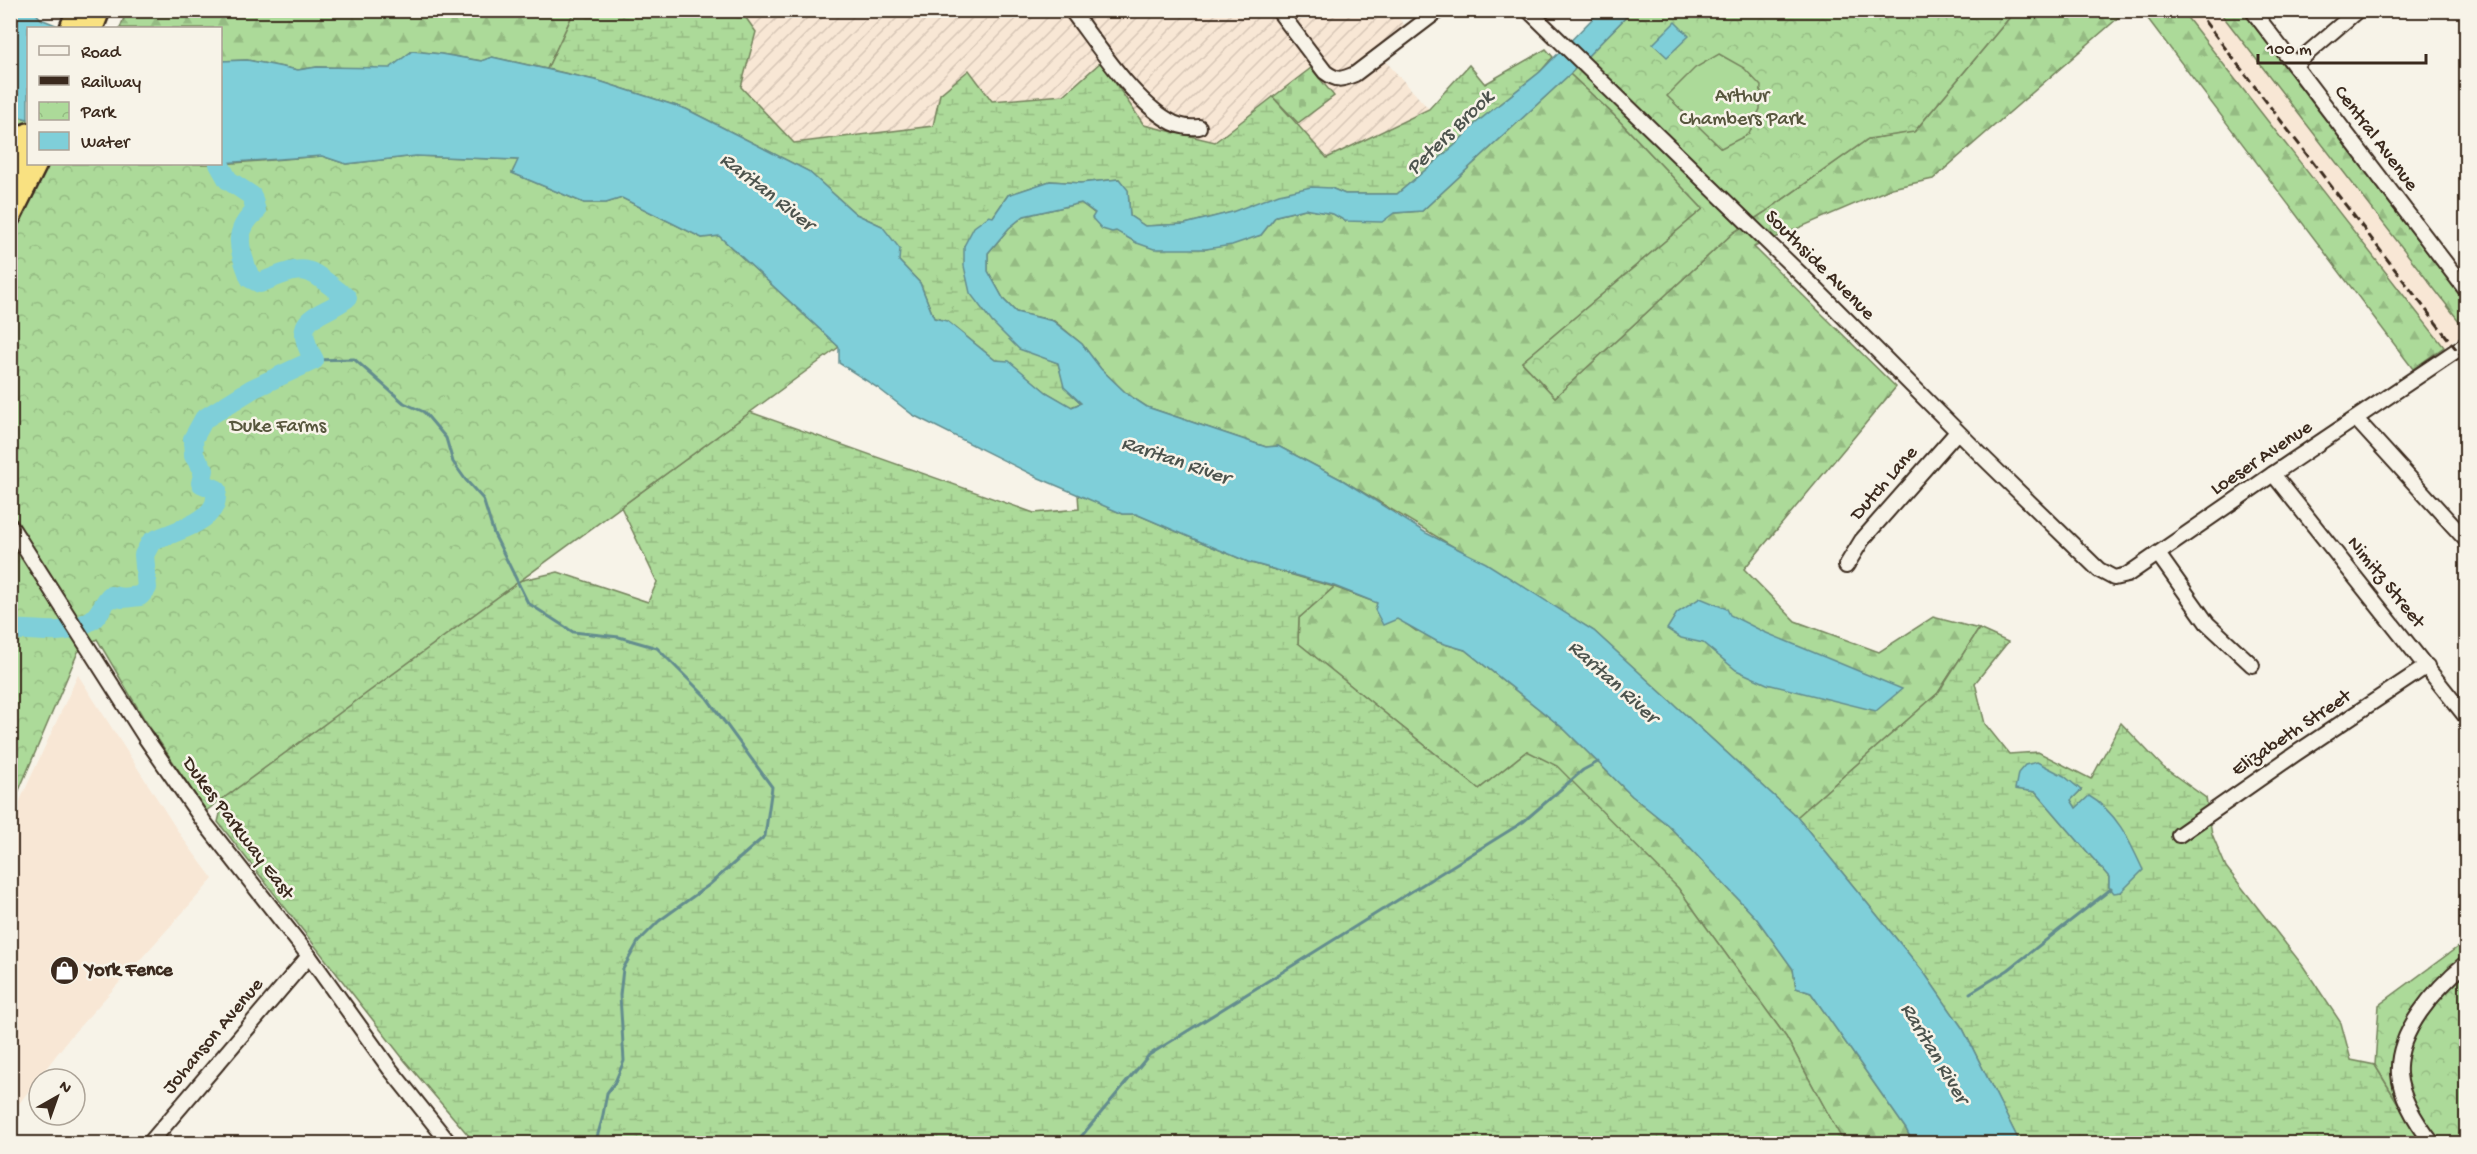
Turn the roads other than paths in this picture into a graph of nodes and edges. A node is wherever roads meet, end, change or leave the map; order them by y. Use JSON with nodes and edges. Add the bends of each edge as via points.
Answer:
{"nodes":[{"id":1,"x":78,"y":10,"type":"edge"},
{"id":2,"x":99,"y":10,"type":"edge"},
{"id":3,"x":1071,"y":10,"type":"edge"},
{"id":4,"x":1278,"y":10,"type":"edge"},
{"id":5,"x":1439,"y":10,"type":"edge"},
{"id":6,"x":1528,"y":10,"type":"edge"},
{"id":7,"x":2252,"y":10,"type":"edge"},
{"id":8,"x":2358,"y":10,"type":"edge"},
{"id":9,"x":71,"y":27,"type":"edge"},
{"id":10,"x":92,"y":27,"type":"edge"},
{"id":11,"x":2294,"y":65,"type":"junction"},
{"id":12,"x":1199,"y":127,"type":"dead end"},
{"id":13,"x":27,"y":136,"type":"edge"},
{"id":14,"x":10,"y":159,"type":"edge"},
{"id":15,"x":35,"y":165,"type":"edge"},
{"id":16,"x":17,"y":181,"type":"edge"},
{"id":17,"x":10,"y":216,"type":"edge"},
{"id":18,"x":2466,"y":290,"type":"edge"},
{"id":19,"x":2466,"y":344,"type":"edge"},
{"id":20,"x":2356,"y":419,"type":"junction"},
{"id":21,"x":1957,"y":432,"type":"junction"},
{"id":22,"x":2273,"y":474,"type":"junction"},
{"id":23,"x":10,"y":525,"type":"edge"},
{"id":24,"x":2466,"y":540,"type":"edge"},
{"id":25,"x":2080,"y":552,"type":"joint"},
{"id":26,"x":2158,"y":554,"type":"junction"},
{"id":27,"x":1846,"y":566,"type":"dead end"},
{"id":28,"x":2252,"y":665,"type":"dead end"},
{"id":29,"x":2427,"y":666,"type":"junction"},
{"id":30,"x":2466,"y":717,"type":"edge"},
{"id":31,"x":2179,"y":835,"type":"dead end"},
{"id":32,"x":309,"y":956,"type":"junction"},
{"id":33,"x":2466,"y":963,"type":"edge"},
{"id":34,"x":149,"y":1143,"type":"edge"},
{"id":35,"x":450,"y":1143,"type":"edge"},
{"id":36,"x":2433,"y":1143,"type":"edge"}],
"edges":[{"from":1,"to":9,"type":"highway"},
{"from":2,"to":10,"type":"highway"},
{"from":3,"to":12,"type":"street","via":[[1136,93],[1168,121]]},
{"from":4,"to":5,"type":"street","via":[[1325,72],[1342,80]]},
{"from":6,"to":21,"type":"street","name":"Southside Avenue"},
{"from":7,"to":11,"type":"street","name":"Central Avenue"},
{"from":8,"to":11,"type":"street"},
{"from":11,"to":18,"type":"street","name":"Central Avenue"},
{"from":13,"to":14,"type":"highway"},
{"from":13,"to":16,"type":"highway"},
{"from":15,"to":16,"type":"highway"},
{"from":16,"to":17,"type":"highway"},
{"from":19,"to":20,"type":"street","name":"Loeser Avenue"},
{"from":20,"to":22,"type":"street","name":"Loeser Avenue"},
{"from":20,"to":24,"type":"street"},
{"from":21,"to":25,"type":"street","name":"Southside Avenue"},
{"from":21,"to":27,"type":"street","name":"Dutch Lane","via":[[1862,540]]},
{"from":22,"to":26,"type":"street","name":"Loeser Avenue"},
{"from":22,"to":29,"type":"street","name":"Nimitz Street"},
{"from":23,"to":32,"type":"street","name":"Dukes Parkway East","via":[[171,776]]},
{"from":25,"to":26,"type":"street","name":"Loeser Avenue","via":[[2114,578],[2127,575]]},
{"from":26,"to":28,"type":"street","via":[[2207,623]]},
{"from":29,"to":30,"type":"street","name":"Nimitz Street"},
{"from":29,"to":31,"type":"street","name":"Elizabeth Street"},
{"from":32,"to":34,"type":"street","name":"Johanson Avenue"},
{"from":32,"to":35,"type":"street","name":"Dukes Parkway East","via":[[390,1069]]},
{"from":33,"to":36,"type":"street","via":[[2423,1006],[2400,1055],[2404,1098]]}]}
